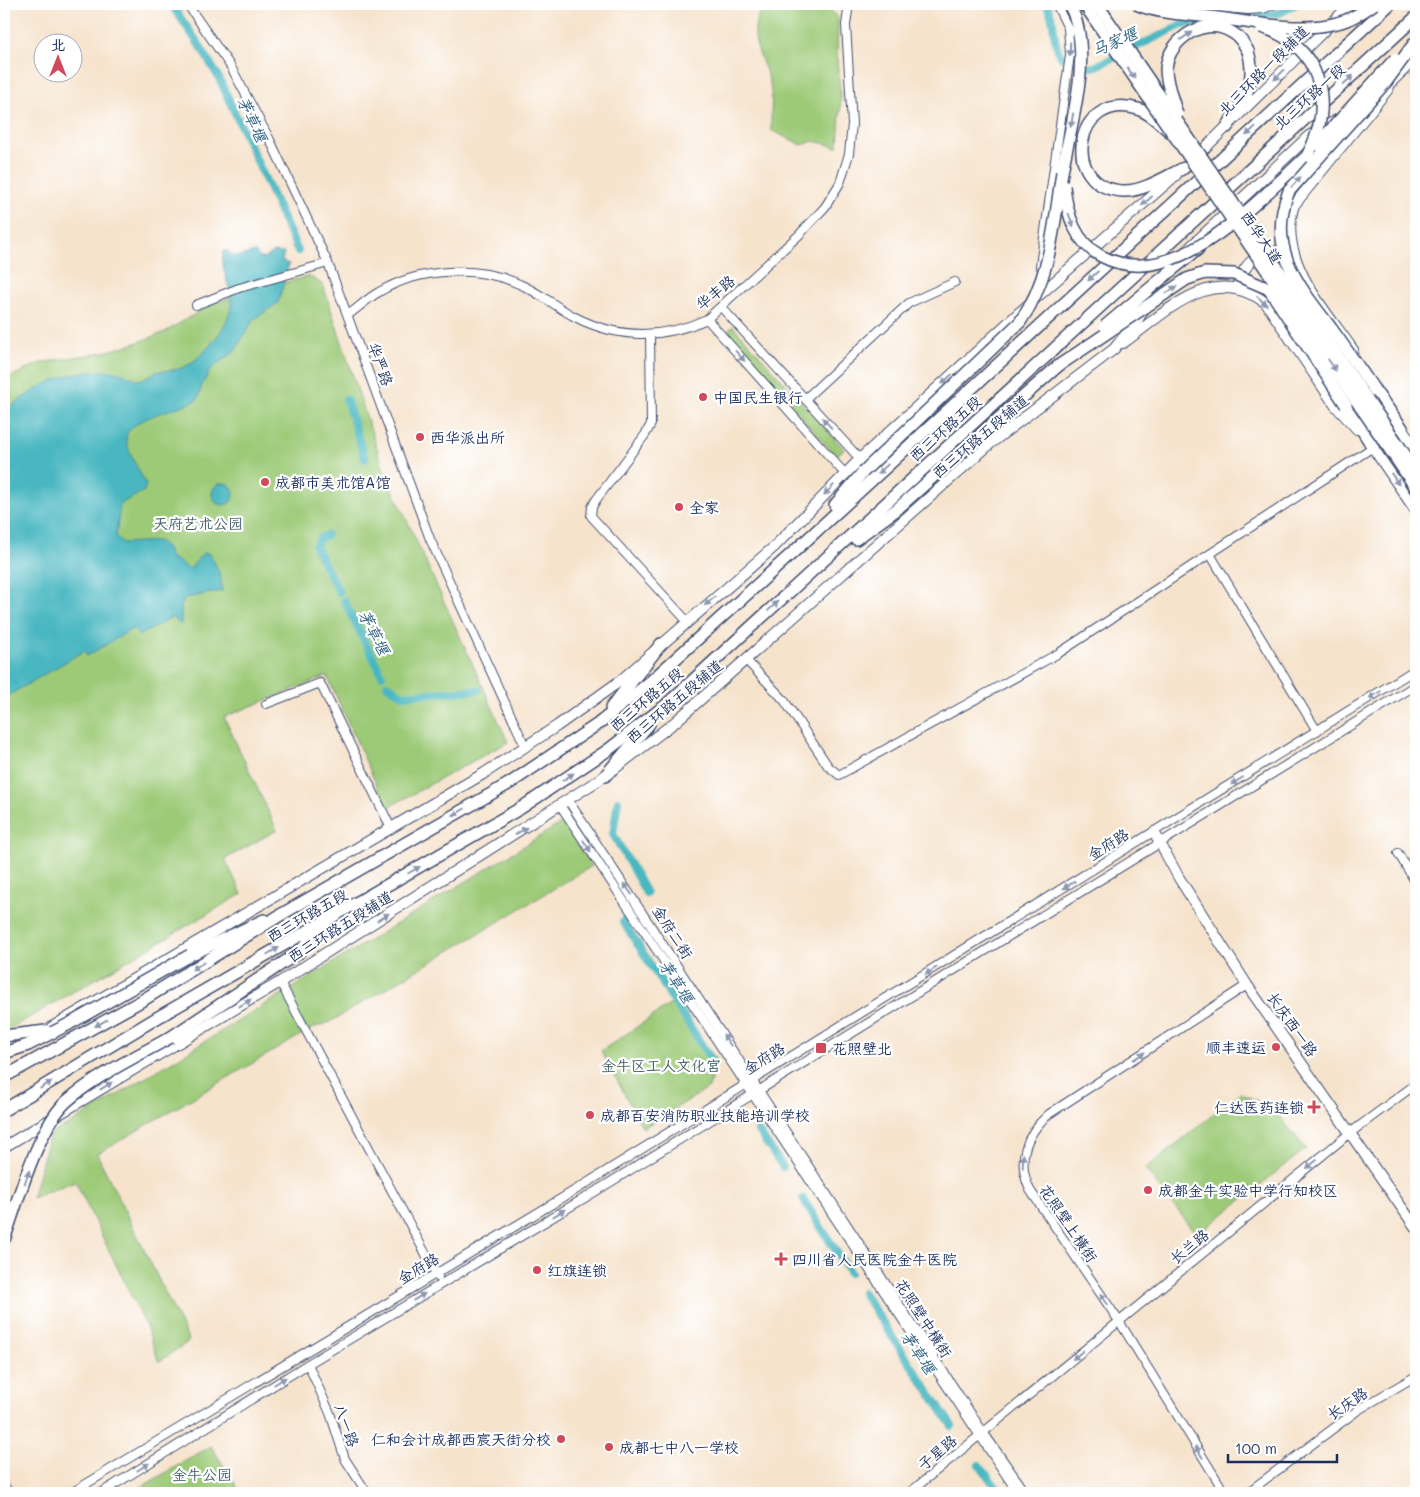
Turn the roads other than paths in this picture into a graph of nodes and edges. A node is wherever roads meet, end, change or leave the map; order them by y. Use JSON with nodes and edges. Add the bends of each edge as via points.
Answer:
{"nodes":[{"id":1,"x":187,"y":4,"type":"edge"},
{"id":2,"x":849,"y":4,"type":"edge"},
{"id":3,"x":1056,"y":4,"type":"edge"},
{"id":4,"x":1069,"y":4,"type":"edge"},
{"id":5,"x":1084,"y":4,"type":"edge"},
{"id":6,"x":1097,"y":4,"type":"edge"},
{"id":7,"x":1136,"y":4,"type":"edge"},
{"id":8,"x":1166,"y":4,"type":"edge"},
{"id":9,"x":1275,"y":4,"type":"edge"},
{"id":10,"x":1351,"y":4,"type":"edge"},
{"id":11,"x":1374,"y":4,"type":"edge"},
{"id":12,"x":1390,"y":4,"type":"edge"},
{"id":13,"x":1416,"y":17,"type":"edge"},
{"id":14,"x":1228,"y":19,"type":"junction"},
{"id":15,"x":1416,"y":39,"type":"edge"},
{"id":16,"x":1416,"y":58,"type":"edge"},
{"id":17,"x":1392,"y":84,"type":"junction"},
{"id":18,"x":1227,"y":127,"type":"junction"},
{"id":19,"x":1177,"y":130,"type":"junction"},
{"id":20,"x":1307,"y":156,"type":"junction"},
{"id":21,"x":1184,"y":168,"type":"junction"},
{"id":22,"x":1062,"y":172,"type":"junction"},
{"id":23,"x":1206,"y":172,"type":"joint"},
{"id":24,"x":1221,"y":196,"type":"joint"},
{"id":25,"x":1206,"y":242,"type":"junction"},
{"id":26,"x":1293,"y":251,"type":"junction"},
{"id":27,"x":328,"y":263,"type":"junction"},
{"id":28,"x":1290,"y":271,"type":"junction"},
{"id":29,"x":955,"y":282,"type":"dead end"},
{"id":30,"x":1236,"y":288,"type":"junction"},
{"id":31,"x":1269,"y":289,"type":"junction"},
{"id":32,"x":196,"y":305,"type":"dead end"},
{"id":33,"x":722,"y":308,"type":"junction"},
{"id":34,"x":1299,"y":308,"type":"junction"},
{"id":35,"x":1020,"y":312,"type":"junction"},
{"id":36,"x":348,"y":314,"type":"junction"},
{"id":37,"x":707,"y":319,"type":"junction"},
{"id":38,"x":1313,"y":329,"type":"junction"},
{"id":39,"x":650,"y":334,"type":"junction"},
{"id":40,"x":1343,"y":346,"type":"junction"},
{"id":41,"x":1114,"y":349,"type":"junction"},
{"id":42,"x":1318,"y":364,"type":"junction"},
{"id":43,"x":1058,"y":366,"type":"junction"},
{"id":44,"x":805,"y":399,"type":"junction"},
{"id":45,"x":1392,"y":434,"type":"junction"},
{"id":46,"x":1373,"y":447,"type":"junction"},
{"id":47,"x":1416,"y":450,"type":"edge"},
{"id":48,"x":860,"y":459,"type":"junction"},
{"id":49,"x":1416,"y":471,"type":"edge"},
{"id":50,"x":845,"y":474,"type":"junction"},
{"id":51,"x":1416,"y":488,"type":"edge"},
{"id":52,"x":1416,"y":511,"type":"edge"},
{"id":53,"x":799,"y":547,"type":"junction"},
{"id":54,"x":1210,"y":554,"type":"junction"},
{"id":55,"x":814,"y":568,"type":"junction"},
{"id":56,"x":687,"y":621,"type":"junction"},
{"id":57,"x":661,"y":644,"type":"junction"},
{"id":58,"x":746,"y":660,"type":"junction"},
{"id":59,"x":1416,"y":670,"type":"edge"},
{"id":60,"x":1416,"y":685,"type":"edge"},
{"id":61,"x":266,"y":704,"type":"dead end"},
{"id":62,"x":666,"y":705,"type":"junction"},
{"id":63,"x":598,"y":724,"type":"junction"},
{"id":64,"x":1317,"y":731,"type":"junction"},
{"id":65,"x":525,"y":746,"type":"junction"},
{"id":66,"x":605,"y":776,"type":"junction"},
{"id":67,"x":564,"y":803,"type":"junction"},
{"id":68,"x":391,"y":828,"type":"junction"},
{"id":69,"x":1154,"y":832,"type":"junction"},
{"id":70,"x":1160,"y":843,"type":"junction"},
{"id":71,"x":1398,"y":853,"type":"dead end"},
{"id":72,"x":1416,"y":883,"type":"edge"},
{"id":73,"x":282,"y":914,"type":"junction"},
{"id":74,"x":338,"y":914,"type":"junction"},
{"id":75,"x":280,"y":982,"type":"junction"},
{"id":76,"x":1247,"y":985,"type":"junction"},
{"id":77,"x":69,"y":1024,"type":"junction"},
{"id":78,"x":4,"y":1036,"type":"edge"},
{"id":79,"x":4,"y":1054,"type":"edge"},
{"id":80,"x":4,"y":1076,"type":"edge"},
{"id":81,"x":750,"y":1082,"type":"junction"},
{"id":82,"x":1416,"y":1084,"type":"edge"},
{"id":83,"x":756,"y":1092,"type":"junction"},
{"id":84,"x":4,"y":1110,"type":"edge"},
{"id":85,"x":1350,"y":1133,"type":"junction"},
{"id":86,"x":16,"y":1140,"type":"junction"},
{"id":87,"x":4,"y":1143,"type":"edge"},
{"id":88,"x":4,"y":1148,"type":"edge"},
{"id":89,"x":1416,"y":1228,"type":"edge"},
{"id":90,"x":4,"y":1240,"type":"edge"},
{"id":91,"x":436,"y":1274,"type":"junction"},
{"id":92,"x":442,"y":1284,"type":"junction"},
{"id":93,"x":1119,"y":1321,"type":"junction"},
{"id":94,"x":308,"y":1364,"type":"junction"},
{"id":95,"x":1416,"y":1376,"type":"edge"},
{"id":96,"x":980,"y":1434,"type":"junction"},
{"id":97,"x":4,"y":1487,"type":"edge"},
{"id":98,"x":8,"y":1493,"type":"edge"},
{"id":99,"x":71,"y":1493,"type":"edge"},
{"id":100,"x":101,"y":1493,"type":"edge"},
{"id":101,"x":366,"y":1493,"type":"edge"},
{"id":102,"x":909,"y":1493,"type":"edge"},
{"id":103,"x":1018,"y":1493,"type":"edge"},
{"id":104,"x":1026,"y":1493,"type":"edge"},
{"id":105,"x":1225,"y":1493,"type":"edge"},
{"id":106,"x":1247,"y":1493,"type":"edge"}],
"edges":[{"from":1,"to":27,"type":"street","name":"华严路","via":[[231,67],[270,140]]},
{"from":2,"to":33,"type":"street","name":"华丰路","via":[[846,25],[852,124],[849,154],[840,183],[825,207],[799,235]]},
{"from":3,"to":35,"type":"street","one_way":true,"via":[[1068,28],[1071,45],[1068,78],[1041,262]]},
{"from":4,"to":22,"type":"highway","one_way":true,"via":[[1078,25],[1082,63]]},
{"from":5,"to":19,"type":"highway","name":"西华大道","one_way":true,"bridge":true},
{"from":6,"to":19,"type":"highway","name":"西华大道","bridge":true},
{"from":7,"to":14,"type":"highway","bridge":true,"via":[[1159,11]]},
{"from":8,"to":9,"type":"street","via":[[1250,10]]},
{"from":10,"to":18,"type":"main road","name":"北三环路一段辅道","one_way":true},
{"from":11,"to":14,"type":"highway","bridge":true,"via":[[1338,23],[1317,26]]},
{"from":12,"to":23,"type":"highway","name":"北三环路一段","one_way":true},
{"from":24,"to":13,"type":"highway","name":"北三环路一段","one_way":true},
{"from":14,"to":20,"type":"highway","bridge":true,"via":[[1279,35],[1291,42],[1312,66],[1321,93],[1322,108],[1317,138]]},
{"from":15,"to":20,"type":"highway","bridge":true},
{"from":28,"to":15,"type":"highway","one_way":true,"bridge":true,"via":[[1284,255],[1280,222],[1289,191],[1386,82]]},
{"from":16,"to":17,"type":"main road"},
{"from":17,"to":26,"type":"main road","via":[[1294,204],[1288,219]]},
{"from":17,"to":41,"type":"main road","name":"西三环路五段辅道","via":[[1368,102],[1309,136],[1194,241],[1165,274],[1138,319]]},
{"from":19,"to":18,"type":"highway","one_way":true,"bridge":true,"via":[[1166,69],[1176,43],[1198,29],[1222,28],[1232,32],[1248,51],[1252,64],[1248,91]]},
{"from":18,"to":21,"type":"main road","name":"北三环路一段辅道"},
{"from":19,"to":21,"type":"highway","bridge":true,"via":[[1138,109],[1124,107],[1098,115],[1088,124],[1080,147],[1089,173],[1111,189],[1125,191],[1142,187]]},
{"from":19,"to":34,"type":"highway","name":"西华大道","bridge":true},
{"from":20,"to":25,"type":"highway","bridge":true,"via":[[1243,214]]},
{"from":21,"to":35,"type":"main road","one_way":true},
{"from":22,"to":25,"type":"highway","one_way":true,"bridge":true,"via":[[1070,222],[1079,238],[1093,252],[1115,263],[1135,266],[1161,263]]},
{"from":22,"to":53,"type":"highway","bridge":true,"via":[[1042,282],[1020,322],[863,472]]},
{"from":23,"to":53,"type":"highway","name":"西三环路五段","one_way":true},
{"from":24,"to":55,"type":"highway","name":"西三环路五段"},
{"from":25,"to":43,"type":"highway","bridge":true},
{"from":26,"to":30,"type":"main road","via":[[1262,253],[1244,268]]},
{"from":26,"to":45,"type":"main road","via":[[1305,279],[1374,380]]},
{"from":27,"to":32,"type":"street","via":[[239,288]]},
{"from":27,"to":36,"type":"street","name":"华严路"},
{"from":28,"to":34,"type":"highway","bridge":true},
{"from":28,"to":40,"type":"highway","bridge":true},
{"from":29,"to":44,"type":"street","via":[[909,303]]},
{"from":30,"to":41,"type":"main road","via":[[1221,286],[1188,295]]},
{"from":30,"to":46,"type":"main road","one_way":true,"via":[[1252,292],[1266,303],[1335,405]]},
{"from":31,"to":34,"type":"highway","bridge":true},
{"from":31,"to":42,"type":"highway","bridge":true},
{"from":43,"to":31,"type":"highway","one_way":true,"bridge":true,"via":[[1187,279],[1205,273],[1234,274]]},
{"from":33,"to":37,"type":"street","name":"华丰路"},
{"from":33,"to":44,"type":"street"},
{"from":34,"to":38,"type":"highway","name":"西华大道","bridge":true},
{"from":35,"to":48,"type":"main road","one_way":true},
{"from":36,"to":39,"type":"street","name":"华丰路","via":[[380,291],[416,278],[448,271],[484,273],[518,283],[574,317],[604,328]]},
{"from":36,"to":65,"type":"street","name":"华严路","via":[[430,539]]},
{"from":37,"to":39,"type":"street","name":"华丰路","via":[[688,328]]},
{"from":37,"to":50,"type":"street","one_way":true},
{"from":38,"to":40,"type":"highway","bridge":true},
{"from":38,"to":42,"type":"highway","bridge":true},
{"from":38,"to":45,"type":"highway","name":"西华大道","bridge":true},
{"from":39,"to":56,"type":"street","via":[[651,424],[596,500],[591,516]]},
{"from":40,"to":45,"type":"highway","bridge":true,"via":[[1375,391]]},
{"from":41,"to":58,"type":"main road","name":"西三环路五段辅道","via":[[991,443]]},
{"from":42,"to":46,"type":"highway","bridge":true},
{"from":43,"to":55,"type":"highway","via":[[896,510]]},
{"from":48,"to":44,"type":"street","one_way":true},
{"from":45,"to":47,"type":"main road"},
{"from":45,"to":49,"type":"highway","name":"西华大道"},
{"from":45,"to":51,"type":"highway","name":"西华大道"},
{"from":46,"to":52,"type":"main road","one_way":true},
{"from":46,"to":54,"type":"street"},
{"from":48,"to":50,"type":"main road"},
{"from":50,"to":56,"type":"main road","one_way":true,"via":[[774,547]]},
{"from":53,"to":63,"type":"highway","name":"西三环路五段","via":[[650,682]]},
{"from":54,"to":58,"type":"street","via":[[1058,653],[838,775],[828,766],[784,700]]},
{"from":54,"to":64,"type":"street"},
{"from":62,"to":55,"type":"highway","name":"西三环路五段","one_way":true},
{"from":56,"to":57,"type":"main road"},
{"from":57,"to":63,"type":"highway"},
{"from":57,"to":65,"type":"main road","via":[[620,681]]},
{"from":58,"to":66,"type":"main road","name":"西三环路五段辅道","via":[[675,722]]},
{"from":59,"to":64,"type":"street","name":"金府路","one_way":true},
{"from":60,"to":70,"type":"street","name":"金府路"},
{"from":61,"to":68,"type":"street","via":[[320,683]]},
{"from":62,"to":66,"type":"highway"},
{"from":74,"to":62,"type":"highway","name":"西三环路五段","one_way":true,"via":[[522,808],[608,750]]},
{"from":63,"to":73,"type":"highway","name":"西三环路五段","one_way":true,"via":[[510,783]]},
{"from":64,"to":69,"type":"street","name":"金府路","one_way":true},
{"from":65,"to":68,"type":"main road"},
{"from":66,"to":67,"type":"main road","name":"西三环路五段辅道"},
{"from":75,"to":67,"type":"main road","name":"西三环路五段辅道","one_way":true},
{"from":67,"to":81,"type":"street","name":"金府二街"},
{"from":68,"to":79,"type":"main road"},
{"from":69,"to":70,"type":"main road","name":"长庆西一路"},
{"from":69,"to":81,"type":"street","name":"金府路","one_way":true},
{"from":70,"to":76,"type":"main road","name":"长庆西一路"},
{"from":70,"to":83,"type":"street","name":"金府路"},
{"from":71,"to":72,"type":"street"},
{"from":73,"to":77,"type":"highway","bridge":true,"via":[[254,922],[190,955]]},
{"from":73,"to":80,"type":"highway","name":"西三环路五段","one_way":true,"via":[[144,1000]]},
{"from":84,"to":74,"type":"highway","name":"西三环路五段","one_way":true},
{"from":90,"to":74,"type":"highway","one_way":true,"bridge":true,"via":[[47,1128],[66,1102],[298,953]]},
{"from":86,"to":75,"type":"main road","name":"西三环路五段辅道","one_way":true},
{"from":75,"to":91,"type":"street"},
{"from":76,"to":85,"type":"main road","name":"长庆西一路"},
{"from":93,"to":76,"type":"street","name":"花照壁上横街","one_way":true,"via":[[1030,1190],[1023,1168],[1026,1142],[1049,1114]]},
{"from":77,"to":78,"type":"highway","bridge":true,"via":[[42,1032]]},
{"from":77,"to":79,"type":"highway","bridge":true},
{"from":81,"to":83,"type":"street","name":"花照壁中横街"},
{"from":81,"to":91,"type":"street","name":"金府路"},
{"from":82,"to":85,"type":"street","name":"长兰路"},
{"from":92,"to":83,"type":"street","name":"金府路","one_way":true},
{"from":83,"to":96,"type":"street","name":"花照壁中横街"},
{"from":85,"to":89,"type":"main road","name":"长庆西一路"},
{"from":85,"to":93,"type":"street","name":"长兰路","one_way":true},
{"from":86,"to":87,"type":"main road"},
{"from":86,"to":88,"type":"main road","name":"西三环路五段辅道"},
{"from":91,"to":92,"type":"street"},
{"from":91,"to":99,"type":"street","name":"金府路"},
{"from":94,"to":92,"type":"street","name":"金府路","one_way":true},
{"from":93,"to":96,"type":"street","name":"长兰路","one_way":true},
{"from":105,"to":93,"type":"street","name":"花照壁上横街","one_way":true},
{"from":100,"to":94,"type":"street","name":"金府路","one_way":true},
{"from":94,"to":101,"type":"street","name":"八一路","via":[[330,1413],[345,1459]]},
{"from":95,"to":106,"type":"street","name":"长庆路","via":[[1358,1410]]},
{"from":96,"to":102,"type":"street","name":"子星路"},
{"from":96,"to":103,"type":"street","name":"花照壁中横街"},
{"from":96,"to":104,"type":"street","name":"花照壁中横街"},
{"from":97,"to":98,"type":"main road"}]}
